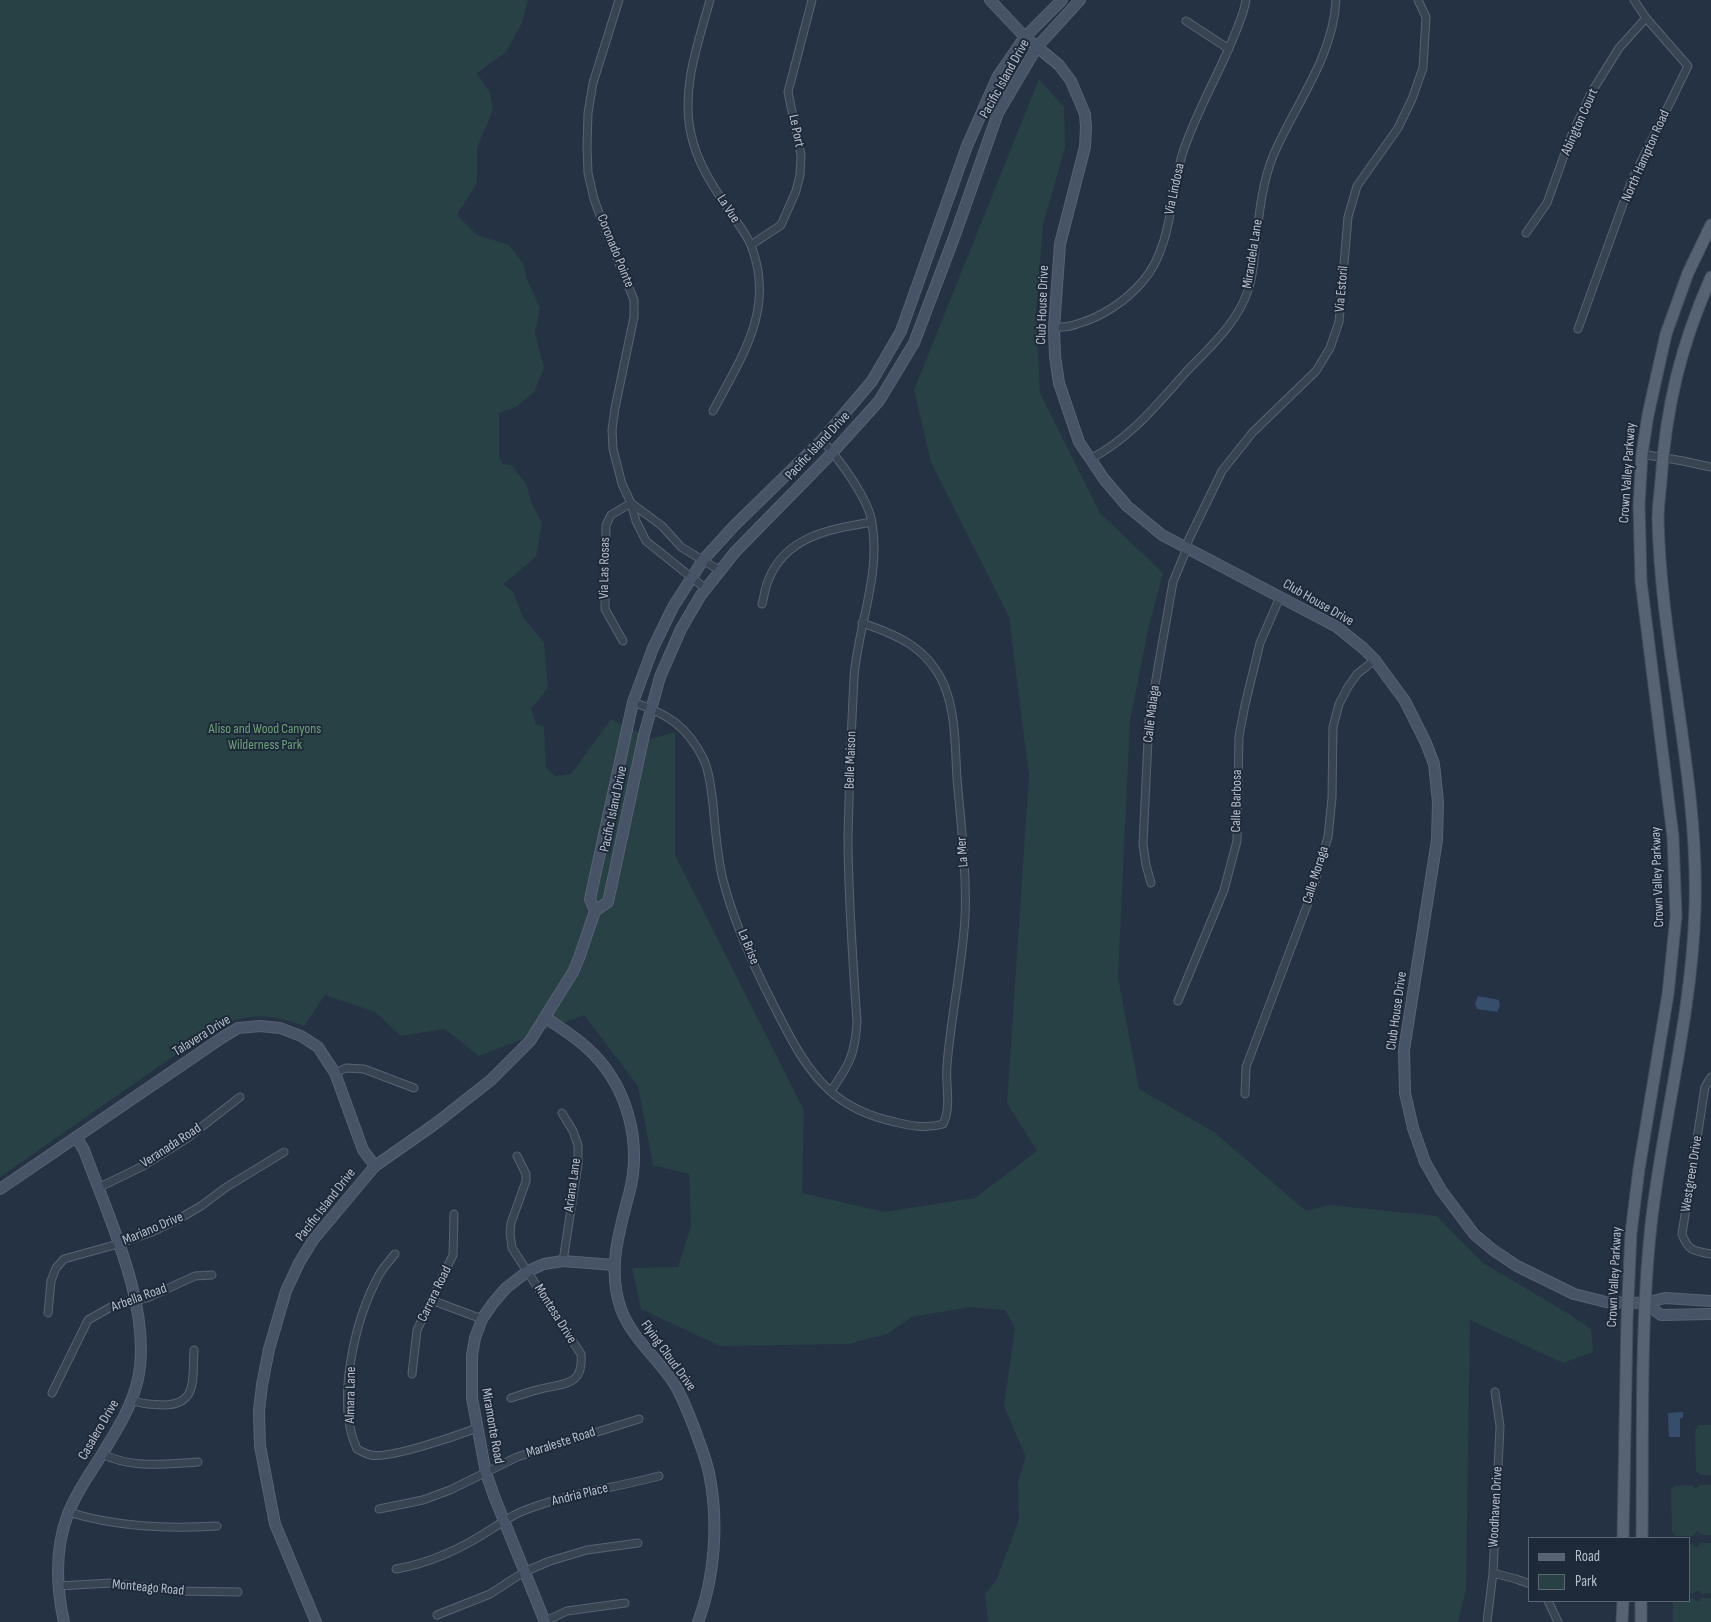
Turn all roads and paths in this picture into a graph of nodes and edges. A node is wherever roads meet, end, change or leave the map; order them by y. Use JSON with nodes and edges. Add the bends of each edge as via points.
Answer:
{"nodes":[{"id":1,"x":619,"y":0,"type":"edge"},
{"id":2,"x":710,"y":0,"type":"edge"},
{"id":3,"x":812,"y":0,"type":"edge"},
{"id":4,"x":990,"y":0,"type":"edge"},
{"id":5,"x":1062,"y":0,"type":"edge"},
{"id":6,"x":1080,"y":0,"type":"edge"},
{"id":7,"x":1246,"y":0,"type":"edge"},
{"id":8,"x":1336,"y":0,"type":"edge"},
{"id":9,"x":1418,"y":0,"type":"edge"},
{"id":10,"x":1634,"y":0,"type":"edge"},
{"id":11,"x":1646,"y":18,"type":"junction"},
{"id":12,"x":1186,"y":21,"type":"dead end"},
{"id":13,"x":1025,"y":37,"type":"junction"},
{"id":14,"x":1037,"y":47,"type":"junction"},
{"id":15,"x":1229,"y":49,"type":"junction"},
{"id":16,"x":1711,"y":225,"type":"edge"},
{"id":17,"x":1526,"y":233,"type":"dead end"},
{"id":18,"x":751,"y":245,"type":"junction"},
{"id":19,"x":1711,"y":277,"type":"edge"},
{"id":20,"x":1054,"y":328,"type":"junction"},
{"id":21,"x":1578,"y":329,"type":"dead end"},
{"id":22,"x":713,"y":411,"type":"dead end"},
{"id":23,"x":822,"y":440,"type":"junction"},
{"id":24,"x":833,"y":452,"type":"junction"},
{"id":25,"x":1642,"y":454,"type":"junction"},
{"id":26,"x":1662,"y":458,"type":"junction"},
{"id":27,"x":1090,"y":460,"type":"junction"},
{"id":28,"x":1711,"y":468,"type":"edge"},
{"id":29,"x":631,"y":503,"type":"junction"},
{"id":30,"x":872,"y":522,"type":"junction"},
{"id":31,"x":1187,"y":548,"type":"junction"},
{"id":32,"x":702,"y":560,"type":"junction"},
{"id":33,"x":719,"y":570,"type":"junction"},
{"id":34,"x":692,"y":577,"type":"junction"},
{"id":35,"x":706,"y":589,"type":"junction"},
{"id":36,"x":1280,"y":597,"type":"junction"},
{"id":37,"x":762,"y":604,"type":"dead end"},
{"id":38,"x":862,"y":623,"type":"junction"},
{"id":39,"x":623,"y":641,"type":"dead end"},
{"id":40,"x":1375,"y":660,"type":"junction"},
{"id":41,"x":633,"y":702,"type":"junction"},
{"id":42,"x":651,"y":709,"type":"junction"},
{"id":43,"x":1152,"y":883,"type":"dead end"},
{"id":44,"x":595,"y":911,"type":"junction"},
{"id":45,"x":1178,"y":1001,"type":"dead end"},
{"id":46,"x":546,"y":1018,"type":"junction"},
{"id":47,"x":336,"y":1073,"type":"junction"},
{"id":48,"x":1711,"y":1077,"type":"edge"},
{"id":49,"x":414,"y":1088,"type":"dead end"},
{"id":50,"x":831,"y":1092,"type":"junction"},
{"id":51,"x":1245,"y":1094,"type":"dead end"},
{"id":52,"x":240,"y":1097,"type":"dead end"},
{"id":53,"x":562,"y":1113,"type":"dead end"},
{"id":54,"x":943,"y":1124,"type":"joint"},
{"id":55,"x":76,"y":1137,"type":"junction"},
{"id":56,"x":284,"y":1152,"type":"dead end"},
{"id":57,"x":517,"y":1156,"type":"dead end"},
{"id":58,"x":374,"y":1166,"type":"junction"},
{"id":59,"x":98,"y":1188,"type":"junction"},
{"id":60,"x":0,"y":1189,"type":"edge"},
{"id":61,"x":454,"y":1214,"type":"dead end"},
{"id":62,"x":118,"y":1244,"type":"junction"},
{"id":63,"x":395,"y":1254,"type":"dead end"},
{"id":64,"x":1711,"y":1254,"type":"edge"},
{"id":65,"x":563,"y":1261,"type":"junction"},
{"id":66,"x":614,"y":1265,"type":"junction"},
{"id":67,"x":528,"y":1271,"type":"junction"},
{"id":68,"x":212,"y":1275,"type":"dead end"},
{"id":69,"x":432,"y":1300,"type":"junction"},
{"id":70,"x":136,"y":1301,"type":"junction"},
{"id":71,"x":1711,"y":1301,"type":"edge"},
{"id":72,"x":1627,"y":1302,"type":"junction"},
{"id":73,"x":1646,"y":1303,"type":"junction"},
{"id":74,"x":48,"y":1313,"type":"dead end"},
{"id":75,"x":1711,"y":1314,"type":"edge"},
{"id":76,"x":482,"y":1320,"type":"junction"},
{"id":77,"x":194,"y":1350,"type":"dead end"},
{"id":78,"x":412,"y":1374,"type":"dead end"},
{"id":79,"x":1495,"y":1392,"type":"dead end"},
{"id":80,"x":52,"y":1393,"type":"dead end"},
{"id":81,"x":510,"y":1398,"type":"dead end"},
{"id":82,"x":132,"y":1400,"type":"junction"},
{"id":83,"x":639,"y":1419,"type":"dead end"},
{"id":84,"x":477,"y":1428,"type":"junction"},
{"id":85,"x":102,"y":1454,"type":"junction"},
{"id":86,"x":198,"y":1462,"type":"dead end"},
{"id":87,"x":486,"y":1473,"type":"junction"},
{"id":88,"x":659,"y":1476,"type":"dead end"},
{"id":89,"x":379,"y":1509,"type":"dead end"},
{"id":90,"x":68,"y":1512,"type":"junction"},
{"id":91,"x":503,"y":1520,"type":"junction"},
{"id":92,"x":217,"y":1526,"type":"dead end"},
{"id":93,"x":1623,"y":1537,"type":"edge"},
{"id":94,"x":1642,"y":1537,"type":"edge"},
{"id":95,"x":638,"y":1543,"type":"dead end"},
{"id":96,"x":396,"y":1569,"type":"dead end"},
{"id":97,"x":524,"y":1572,"type":"junction"},
{"id":98,"x":1492,"y":1573,"type":"junction"},
{"id":99,"x":1528,"y":1583,"type":"edge"},
{"id":100,"x":58,"y":1586,"type":"junction"},
{"id":101,"x":238,"y":1592,"type":"dead end"},
{"id":102,"x":1548,"y":1602,"type":"edge"},
{"id":103,"x":1623,"y":1602,"type":"edge"},
{"id":104,"x":1642,"y":1602,"type":"edge"},
{"id":105,"x":625,"y":1603,"type":"dead end"},
{"id":106,"x":437,"y":1615,"type":"dead end"},
{"id":107,"x":64,"y":1622,"type":"edge"},
{"id":108,"x":316,"y":1622,"type":"edge"},
{"id":109,"x":544,"y":1622,"type":"edge"},
{"id":110,"x":698,"y":1622,"type":"edge"},
{"id":111,"x":1487,"y":1622,"type":"edge"},
{"id":112,"x":1558,"y":1622,"type":"edge"},
{"id":113,"x":1622,"y":1622,"type":"edge"},
{"id":114,"x":1641,"y":1622,"type":"edge"}],
"edges":[{"from":1,"to":29,"type":"street","name":"Coronado Pointe","via":[[593,83],[587,146],[588,173],[594,199],[634,300],[634,316],[612,430],[616,465]]},
{"from":2,"to":18,"type":"street","name":"La Vue","via":[[692,68],[688,111],[691,132],[697,158]]},
{"from":3,"to":18,"type":"street","name":"Le Port","via":[[788,92],[801,156],[800,175],[781,225]]},
{"from":4,"to":13,"type":"street","name":"Club House Drive"},
{"from":5,"to":13,"type":"street","name":"Pacific Island Drive"},
{"from":6,"to":14,"type":"street","name":"Pacific Island Drive"},
{"from":7,"to":15,"type":"street","name":"Via Lindosa"},
{"from":8,"to":27,"type":"street","name":"Mirandela Lane","via":[[1335,20],[1325,53],[1273,157],[1260,204],[1249,289],[1241,309],[1140,422],[1106,451]]},
{"from":9,"to":31,"type":"street","name":"Via Estoril","via":[[1426,17],[1423,68],[1398,128],[1357,186],[1348,217],[1339,322],[1330,348],[1316,371],[1252,433],[1222,471]]},
{"from":10,"to":11,"type":"street","name":"North Hampton Road"},
{"from":11,"to":17,"type":"street","name":"Abington Court","via":[[1619,48],[1591,94],[1547,202]]},
{"from":11,"to":21,"type":"street","name":"North Hampton Road","via":[[1688,66],[1632,182]]},
{"from":12,"to":15,"type":"street"},
{"from":13,"to":14,"type":"street","name":"Club House Drive"},
{"from":13,"to":23,"type":"street","name":"Pacific Island Drive","via":[[998,76],[967,146],[902,331],[872,381]]},
{"from":14,"to":20,"type":"street","name":"Club House Drive","via":[[1071,80],[1086,127],[1085,147],[1060,244]]},
{"from":14,"to":24,"type":"street","name":"Pacific Island Drive","via":[[998,113],[914,343],[879,401]]},
{"from":15,"to":20,"type":"street","name":"Via Lindosa","via":[[1182,155],[1170,214],[1153,268],[1128,297],[1110,309],[1076,324]]},
{"from":16,"to":25,"type":"main road","name":"Crown Valley Parkway","via":[[1688,273],[1666,334]]},
{"from":18,"to":22,"type":"street","name":"La Vue","via":[[759,269],[760,296],[754,331]]},
{"from":19,"to":26,"type":"main road","via":[[1675,379]]},
{"from":20,"to":27,"type":"street","name":"Club House Drive","via":[[1059,383],[1079,442]]},
{"from":23,"to":24,"type":"street","name":"Belle Maison"},
{"from":23,"to":32,"type":"street","name":"Pacific Island Drive"},
{"from":24,"to":30,"type":"street","name":"Belle Maison","via":[[860,494]]},
{"from":24,"to":33,"type":"street","name":"Pacific Island Drive"},
{"from":25,"to":26,"type":"street"},
{"from":25,"to":72,"type":"main road","name":"Crown Valley Parkway","via":[[1639,505],[1641,581],[1673,837],[1676,916],[1668,994],[1631,1233]]},
{"from":26,"to":28,"type":"street"},
{"from":26,"to":73,"type":"main road","via":[[1659,536],[1695,836],[1695,907],[1685,1016],[1656,1189]]},
{"from":27,"to":31,"type":"street","name":"Club House Drive","via":[[1127,506],[1162,535]]},
{"from":29,"to":32,"type":"street","name":"Coronado Pointe","via":[[662,526],[681,547]]},
{"from":29,"to":34,"type":"street","name":"Coronado Pointe","via":[[646,541]]},
{"from":29,"to":39,"type":"street","name":"Via Las Rosas","via":[[611,515],[606,525],[604,609]]},
{"from":30,"to":37,"type":"street","via":[[838,527],[796,544],[778,561]]},
{"from":30,"to":38,"type":"street","name":"Belle Maison","via":[[873,568]]},
{"from":31,"to":36,"type":"street","name":"Club House Drive"},
{"from":31,"to":43,"type":"street","name":"Calle Malaga","via":[[1173,582],[1149,719],[1143,844]]},
{"from":32,"to":33,"type":"street","name":"Coronado Pointe"},
{"from":32,"to":34,"type":"street","name":"Pacific Island Drive"},
{"from":33,"to":35,"type":"street","name":"Pacific Island Drive"},
{"from":34,"to":35,"type":"street","name":"Coronado Pointe"},
{"from":34,"to":41,"type":"street","name":"Pacific Island Drive","via":[[653,648]]},
{"from":35,"to":42,"type":"street","name":"Pacific Island Drive","via":[[681,629],[660,677]]},
{"from":36,"to":40,"type":"street","name":"Club House Drive","via":[[1337,628]]},
{"from":36,"to":45,"type":"street","name":"Calle Barbosa","via":[[1260,644],[1241,728],[1237,841],[1224,890]]},
{"from":38,"to":50,"type":"street","name":"Belle Maison","via":[[854,679],[848,838],[856,1041],[847,1067]]},
{"from":38,"to":54,"type":"street","name":"La Mer","via":[[890,632],[920,651],[944,685],[954,731],[966,892],[946,1067],[947,1116]]},
{"from":40,"to":51,"type":"street","name":"Calle Moraga","via":[[1357,674],[1339,704],[1333,727],[1328,837],[1311,895],[1246,1068]]},
{"from":40,"to":72,"type":"street","name":"Club House Drive","via":[[1417,722],[1434,764],[1437,783],[1437,840],[1404,1050],[1405,1093],[1425,1162],[1441,1190],[1474,1234],[1493,1250],[1517,1266],[1574,1294],[1606,1302]]},
{"from":41,"to":42,"type":"street","name":"La Brise"},
{"from":41,"to":44,"type":"street","name":"Pacific Island Drive","via":[[590,900]]},
{"from":42,"to":44,"type":"street","name":"Pacific Island Drive","via":[[608,902]]},
{"from":42,"to":50,"type":"street","name":"La Brise","via":[[677,722],[705,762],[722,876],[741,932],[793,1043],[809,1068]]},
{"from":44,"to":46,"type":"street","name":"Pacific Island Drive","via":[[573,972]]},
{"from":46,"to":58,"type":"street","name":"Pacific Island Drive","via":[[530,1041],[491,1080]]},
{"from":46,"to":66,"type":"street","name":"Flying Cloud Drive","via":[[586,1046],[602,1063],[617,1084],[627,1108],[634,1152],[633,1177]]},
{"from":47,"to":49,"type":"street","via":[[346,1068],[364,1069]]},
{"from":47,"to":55,"type":"street","name":"Talavera Drive","via":[[318,1047],[301,1036],[280,1028],[238,1028]]},
{"from":47,"to":58,"type":"street","name":"Talavera Drive","via":[[363,1150]]},
{"from":48,"to":64,"type":"street","name":"Westgreen Drive","via":[[1705,1087],[1682,1234],[1686,1245],[1695,1251]]},
{"from":50,"to":54,"type":"street","name":"La Brise","via":[[853,1107],[881,1119],[931,1128]]},
{"from":52,"to":59,"type":"street","name":"Veranada Road","via":[[178,1144]]},
{"from":53,"to":65,"type":"street","name":"Ariana Lane","via":[[574,1130],[578,1144],[578,1164]]},
{"from":55,"to":59,"type":"street","name":"Casalero Drive"},
{"from":55,"to":60,"type":"street","name":"Talavera Drive"},
{"from":56,"to":62,"type":"street","name":"Mariano Drive","via":[[177,1220]]},
{"from":57,"to":67,"type":"street","name":"Montesa Drive","via":[[526,1181],[510,1223],[510,1233],[512,1248]]},
{"from":58,"to":108,"type":"street","name":"Pacific Island Drive","via":[[313,1240],[299,1263],[276,1320],[260,1402],[260,1446],[275,1524]]},
{"from":59,"to":62,"type":"street","name":"Casalero Drive"},
{"from":61,"to":69,"type":"street","name":"Carrara Road","via":[[453,1255]]},
{"from":62,"to":70,"type":"street","name":"Casalero Drive"},
{"from":62,"to":74,"type":"street","name":"Mariano Drive","via":[[64,1259],[51,1281]]},
{"from":63,"to":84,"type":"street","name":"Almara Lane","via":[[372,1290],[352,1354],[348,1377],[351,1437],[357,1449],[372,1455],[446,1439]]},
{"from":65,"to":66,"type":"street","name":"Miramonte Road"},
{"from":65,"to":67,"type":"street","name":"Miramonte Road"},
{"from":66,"to":110,"type":"street","name":"Flying Cloud Drive","via":[[621,1310],[632,1331],[675,1385],[688,1411],[709,1474],[714,1545],[711,1576]]},
{"from":67,"to":76,"type":"street","name":"Miramonte Road","via":[[506,1288]]},
{"from":67,"to":81,"type":"street","name":"Montesa Drive","via":[[581,1354],[582,1364],[579,1374],[564,1385]]},
{"from":68,"to":70,"type":"street","name":"Arbella Road","via":[[195,1276]]},
{"from":69,"to":76,"type":"street"},
{"from":69,"to":78,"type":"street","name":"Carrara Road","via":[[417,1330]]},
{"from":70,"to":80,"type":"street","name":"Arbella Road","via":[[111,1307],[88,1320]]},
{"from":70,"to":82,"type":"street","name":"Casalero Drive","via":[[141,1355]]},
{"from":71,"to":73,"type":"street","name":"Club House Drive","via":[[1665,1298]]},
{"from":72,"to":73,"type":"street","name":"Club House Drive"},
{"from":72,"to":93,"type":"main road","name":"Crown Valley Parkway"},
{"from":73,"to":75,"type":"street","name":"Club House Drive","via":[[1661,1315]]},
{"from":73,"to":94,"type":"main road"},
{"from":76,"to":84,"type":"street","name":"Miramonte Road","via":[[472,1355],[472,1398]]},
{"from":77,"to":82,"type":"street","via":[[192,1388],[186,1399],[174,1405],[142,1404]]},
{"from":79,"to":98,"type":"street","name":"Woodhaven Drive","via":[[1500,1426]]},
{"from":82,"to":85,"type":"street","name":"Casalero Drive"},
{"from":83,"to":87,"type":"street","name":"Maraleste Road","via":[[524,1454]]},
{"from":84,"to":87,"type":"street","name":"Miramonte Road"},
{"from":85,"to":86,"type":"street","via":[[142,1465]]},
{"from":85,"to":90,"type":"street","name":"Casalero Drive"},
{"from":87,"to":89,"type":"street","name":"Maraleste Road","via":[[423,1500]]},
{"from":87,"to":91,"type":"street","name":"Miramonte Road"},
{"from":88,"to":91,"type":"street","name":"Andria Place","via":[[555,1501]]},
{"from":90,"to":92,"type":"street","via":[[128,1526]]},
{"from":90,"to":100,"type":"street","name":"Casalero Drive","via":[[59,1550]]},
{"from":91,"to":96,"type":"street","name":"Andria Place","via":[[444,1556]]},
{"from":91,"to":97,"type":"street","name":"Miramonte Road"},
{"from":95,"to":97,"type":"street","via":[[568,1555]]},
{"from":97,"to":106,"type":"street","via":[[490,1594]]},
{"from":97,"to":109,"type":"street","name":"Miramonte Road"},
{"from":98,"to":99,"type":"street"},
{"from":98,"to":111,"type":"street","name":"Woodhaven Drive"},
{"from":100,"to":101,"type":"street","name":"Monteago Road","via":[[111,1583],[178,1591]]},
{"from":100,"to":107,"type":"street","name":"Casalero Drive"},
{"from":102,"to":112,"type":"street"},
{"from":103,"to":113,"type":"main road"},
{"from":104,"to":114,"type":"main road"},
{"from":105,"to":109,"type":"street","via":[[567,1611]]}]}
